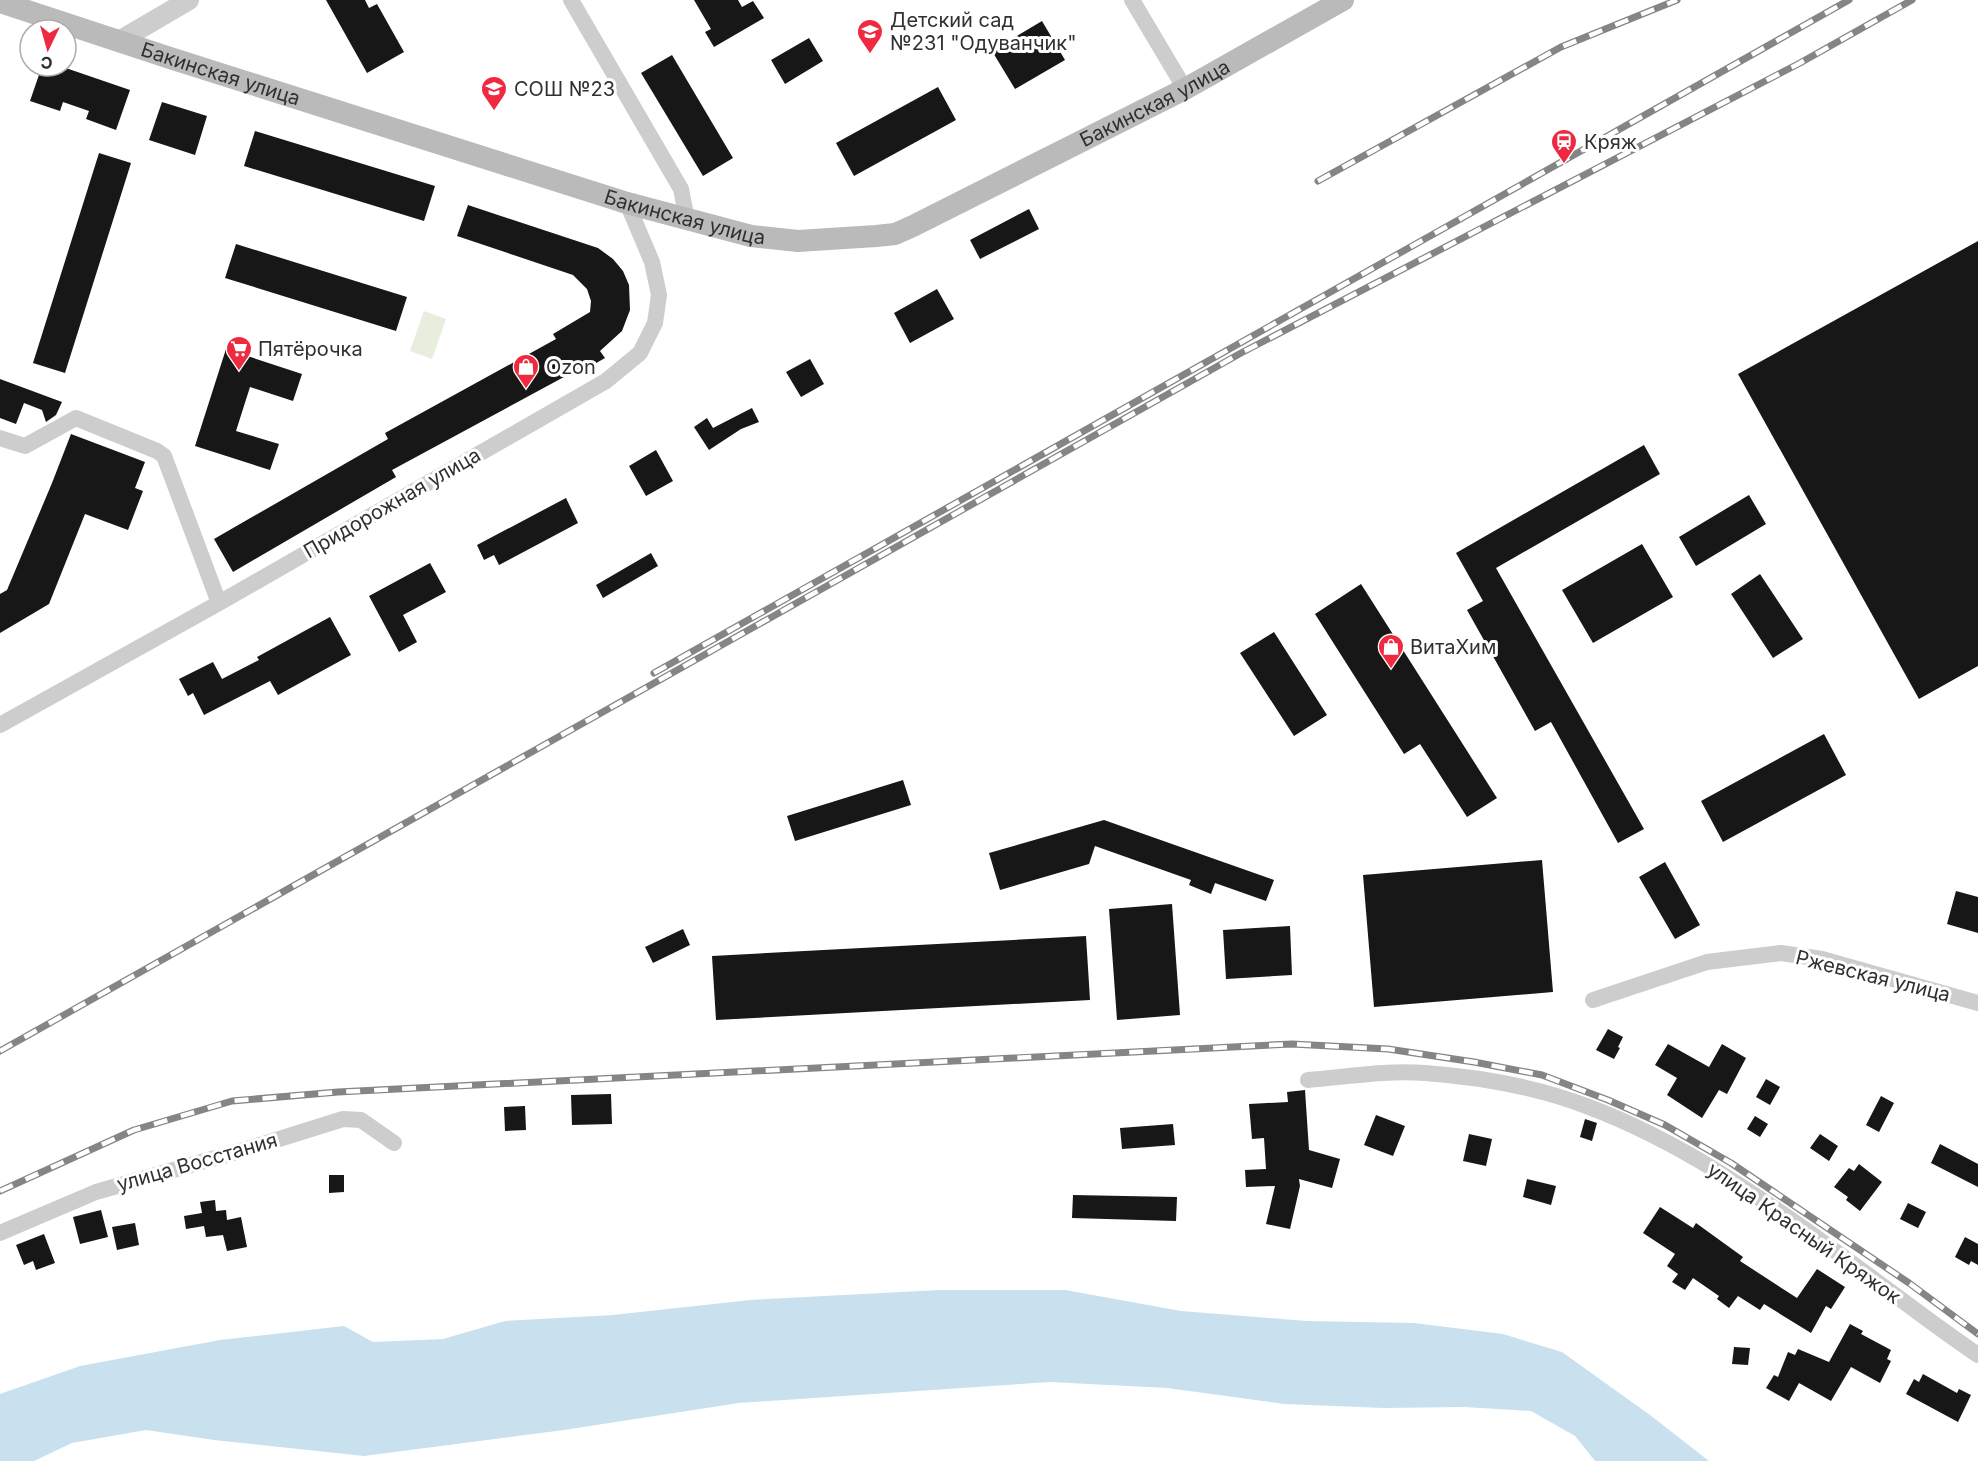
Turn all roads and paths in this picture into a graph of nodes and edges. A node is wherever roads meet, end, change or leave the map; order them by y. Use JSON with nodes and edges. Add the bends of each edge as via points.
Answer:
{"nodes":[{"id":1,"x":189,"y":0,"type":"edge"},
{"id":2,"x":571,"y":0,"type":"edge"},
{"id":3,"x":1132,"y":0,"type":"edge"},
{"id":4,"x":1343,"y":0,"type":"edge"},
{"id":5,"x":0,"y":2,"type":"edge"},
{"id":6,"x":119,"y":41,"type":"junction"},
{"id":7,"x":1185,"y":89,"type":"junction"},
{"id":8,"x":627,"y":203,"type":"junction"},
{"id":9,"x":687,"y":219,"type":"junction"},
{"id":10,"x":0,"y":438,"type":"edge"},
{"id":11,"x":219,"y":603,"type":"junction"},
{"id":12,"x":0,"y":725,"type":"edge"},
{"id":13,"x":1593,"y":1000,"type":"dead end"},
{"id":14,"x":1978,"y":1003,"type":"edge"},
{"id":15,"x":1308,"y":1080,"type":"dead end"},
{"id":16,"x":394,"y":1143,"type":"dead end"},
{"id":17,"x":0,"y":1233,"type":"edge"},
{"id":18,"x":1978,"y":1355,"type":"edge"}],
"edges":[{"from":1,"to":6,"type":"street"},
{"from":2,"to":9,"type":"street","via":[[681,189]]},
{"from":3,"to":7,"type":"street"},
{"from":4,"to":7,"type":"main road","name":"Бакинская улица"},
{"from":5,"to":6,"type":"main road","name":"Бакинская улица"},
{"from":6,"to":8,"type":"main road","name":"Бакинская улица"},
{"from":7,"to":9,"type":"main road","name":"Бакинская улица","via":[[895,234],[798,242],[752,236]]},
{"from":8,"to":9,"type":"main road","name":"Бакинская улица"},
{"from":8,"to":11,"type":"street","name":"Придорожная улица","via":[[652,262],[659,295],[655,323],[640,353],[606,381]]},
{"from":10,"to":11,"type":"street","via":[[25,446],[76,418],[164,456]]},
{"from":11,"to":12,"type":"street","name":"Придорожная улица"},
{"from":13,"to":14,"type":"street","name":"Ржевская улица","via":[[1707,962],[1781,953],[1822,959]]},
{"from":15,"to":18,"type":"street","name":"улица Красный Кряжок","via":[[1424,1073],[1509,1084],[1587,1106],[1630,1124],[1727,1176]]},
{"from":16,"to":17,"type":"street","name":"улица Восстания","via":[[361,1120],[343,1119],[96,1192]]}]}
